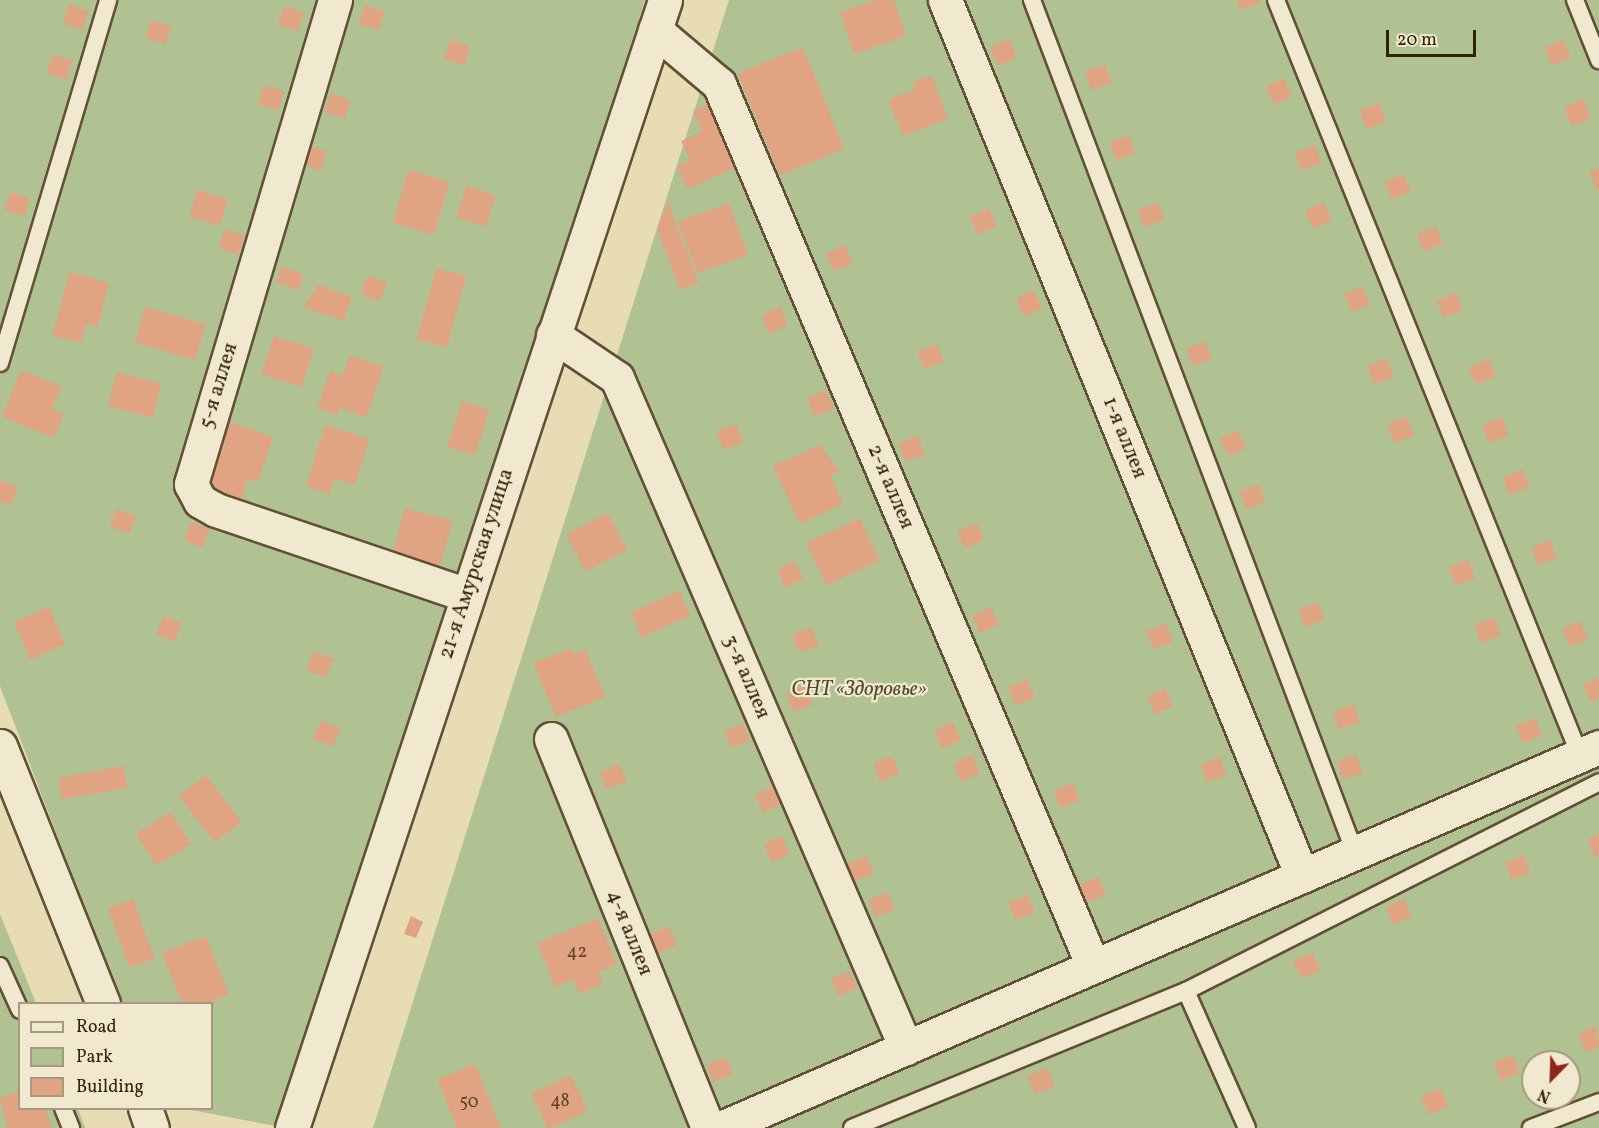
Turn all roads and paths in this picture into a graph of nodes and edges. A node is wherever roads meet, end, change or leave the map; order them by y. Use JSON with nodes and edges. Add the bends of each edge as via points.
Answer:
{"nodes":[{"id":1,"x":108,"y":0,"type":"edge"},
{"id":2,"x":335,"y":0,"type":"edge"},
{"id":3,"x":945,"y":0,"type":"edge"},
{"id":4,"x":1032,"y":0,"type":"edge"},
{"id":5,"x":1276,"y":0,"type":"edge"},
{"id":6,"x":1575,"y":0,"type":"edge"},
{"id":7,"x":660,"y":15,"type":"edge"},
{"id":8,"x":1599,"y":60,"type":"edge"},
{"id":9,"x":553,"y":335,"type":"junction"},
{"id":10,"x":0,"y":363,"type":"edge"},
{"id":11,"x":467,"y":595,"type":"junction"},
{"id":12,"x":550,"y":739,"type":"dead end"},
{"id":13,"x":0,"y":746,"type":"edge"},
{"id":14,"x":1589,"y":751,"type":"edge"},
{"id":15,"x":1599,"y":782,"type":"edge"},
{"id":16,"x":1355,"y":853,"type":"junction"},
{"id":17,"x":1302,"y":876,"type":"junction"},
{"id":18,"x":0,"y":966,"type":"edge"},
{"id":19,"x":1093,"y":966,"type":"junction"},
{"id":20,"x":1186,"y":991,"type":"junction"},
{"id":21,"x":102,"y":1002,"type":"edge"},
{"id":22,"x":18,"y":1006,"type":"edge"},
{"id":23,"x":906,"y":1048,"type":"junction"},
{"id":24,"x":1599,"y":1102,"type":"edge"},
{"id":25,"x":64,"y":1110,"type":"edge"},
{"id":26,"x":877,"y":1123,"type":"edge"},
{"id":27,"x":71,"y":1128,"type":"edge"},
{"id":28,"x":292,"y":1128,"type":"edge"},
{"id":29,"x":708,"y":1128,"type":"edge"},
{"id":30,"x":721,"y":1128,"type":"edge"},
{"id":31,"x":852,"y":1128,"type":"edge"},
{"id":32,"x":1247,"y":1128,"type":"edge"},
{"id":33,"x":1531,"y":1128,"type":"edge"}],
"edges":[{"from":1,"to":10,"type":"lane"},
{"from":2,"to":11,"type":"street","name":"5-я аллея","via":[[191,484],[200,501],[216,510]]},
{"from":3,"to":17,"type":"street","name":"1-я аллея"},
{"from":4,"to":16,"type":"lane"},
{"from":5,"to":14,"type":"lane"},
{"from":6,"to":8,"type":"lane"},
{"from":7,"to":9,"type":"street","name":"21-я Амурская улица"},
{"from":7,"to":19,"type":"street","name":"2-я аллея","via":[[719,84]]},
{"from":9,"to":11,"type":"street","name":"21-я Амурская улица"},
{"from":9,"to":23,"type":"street","name":"3-я аллея","via":[[617,378]]},
{"from":11,"to":28,"type":"street","name":"21-я Амурская улица"},
{"from":12,"to":29,"type":"street","name":"4-я аллея"},
{"from":13,"to":21,"type":"street"},
{"from":14,"to":16,"type":"street"},
{"from":15,"to":20,"type":"lane"},
{"from":16,"to":17,"type":"street"},
{"from":17,"to":19,"type":"street"},
{"from":18,"to":22,"type":"lane"},
{"from":19,"to":23,"type":"street"},
{"from":20,"to":26,"type":"lane"},
{"from":20,"to":32,"type":"lane"},
{"from":23,"to":30,"type":"street"},
{"from":24,"to":33,"type":"lane"},
{"from":25,"to":27,"type":"lane"},
{"from":26,"to":31,"type":"lane"}]}
